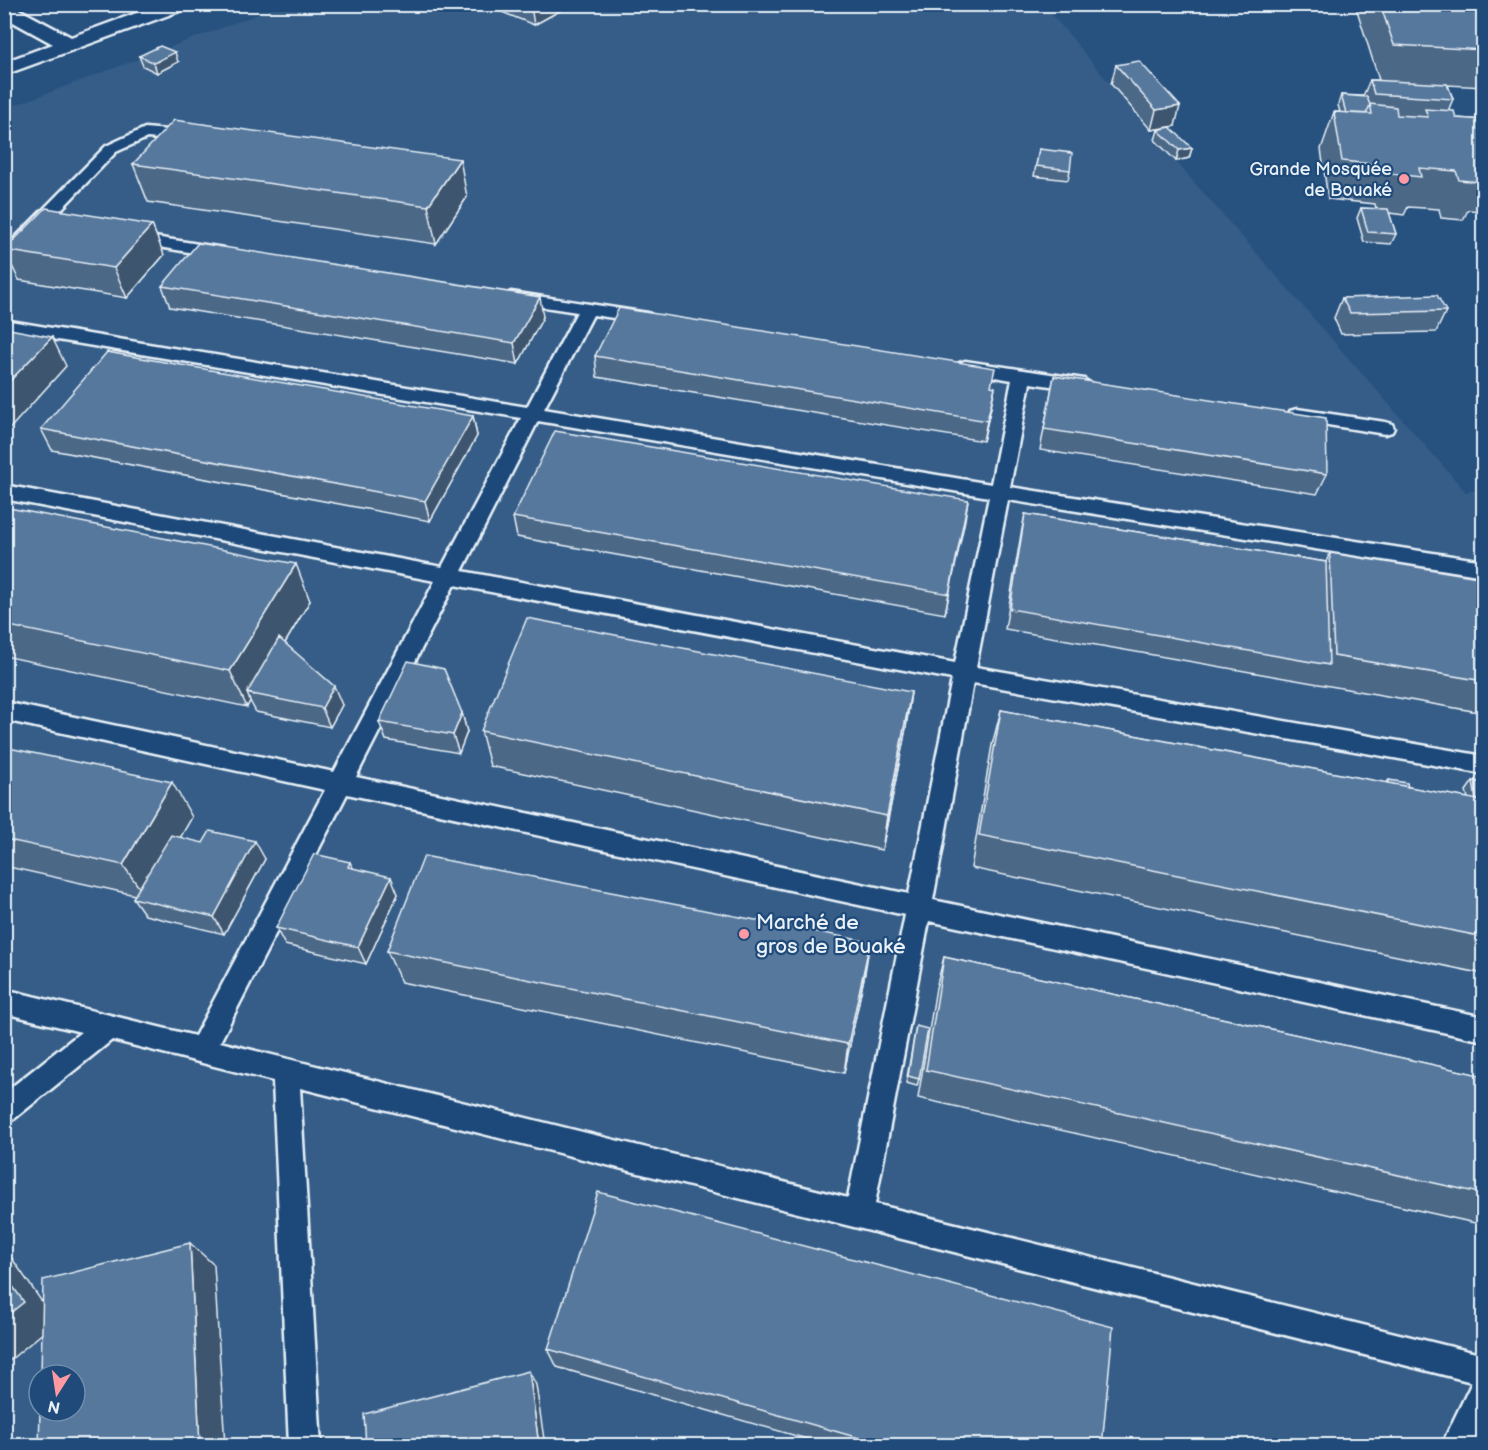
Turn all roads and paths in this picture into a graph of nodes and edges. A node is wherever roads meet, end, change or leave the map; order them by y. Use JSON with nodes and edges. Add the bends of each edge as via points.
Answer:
{"nodes":[{"id":1,"x":181,"y":4,"type":"edge"},
{"id":2,"x":4,"y":9,"type":"edge"},
{"id":3,"x":70,"y":45,"type":"junction"},
{"id":4,"x":4,"y":69,"type":"edge"},
{"id":5,"x":206,"y":139,"type":"edge"},
{"id":6,"x":39,"y":224,"type":"junction"},
{"id":7,"x":62,"y":227,"type":"edge"},
{"id":8,"x":108,"y":235,"type":"edge"},
{"id":9,"x":237,"y":255,"type":"edge"},
{"id":10,"x":4,"y":259,"type":"edge"},
{"id":11,"x":493,"y":294,"type":"edge"},
{"id":12,"x":586,"y":309,"type":"junction"},
{"id":13,"x":669,"y":322,"type":"edge"},
{"id":14,"x":4,"y":325,"type":"edge"},
{"id":15,"x":951,"y":365,"type":"edge"},
{"id":16,"x":1022,"y":376,"type":"junction"},
{"id":17,"x":1104,"y":388,"type":"edge"},
{"id":18,"x":1280,"y":413,"type":"edge"},
{"id":19,"x":532,"y":414,"type":"junction"},
{"id":20,"x":1385,"y":428,"type":"dead end"},
{"id":21,"x":4,"y":492,"type":"edge"},
{"id":22,"x":999,"y":492,"type":"junction"},
{"id":23,"x":1484,"y":569,"type":"edge"},
{"id":24,"x":448,"y":575,"type":"junction"},
{"id":25,"x":964,"y":673,"type":"junction"},
{"id":26,"x":4,"y":711,"type":"edge"},
{"id":27,"x":1484,"y":765,"type":"edge"},
{"id":28,"x":340,"y":783,"type":"junction"},
{"id":29,"x":918,"y":908,"type":"junction"},
{"id":30,"x":4,"y":1001,"type":"edge"},
{"id":31,"x":108,"y":1027,"type":"junction"},
{"id":32,"x":1484,"y":1029,"type":"edge"},
{"id":33,"x":202,"y":1050,"type":"junction"},
{"id":34,"x":285,"y":1071,"type":"junction"},
{"id":35,"x":4,"y":1110,"type":"edge"},
{"id":36,"x":859,"y":1214,"type":"junction"},
{"id":37,"x":1484,"y":1370,"type":"edge"},
{"id":38,"x":1484,"y":1392,"type":"edge"},
{"id":39,"x":305,"y":1446,"type":"edge"},
{"id":40,"x":1457,"y":1446,"type":"edge"}],
"edges":[{"from":1,"to":3,"type":"street"},
{"from":2,"to":3,"type":"street"},
{"from":3,"to":4,"type":"street"},
{"from":5,"to":6,"type":"lane","via":[[145,133],[111,149]]},
{"from":6,"to":7,"type":"lane"},
{"from":6,"to":10,"type":"lane"},
{"from":8,"to":9,"type":"lane"},
{"from":11,"to":12,"type":"lane"},
{"from":12,"to":13,"type":"lane"},
{"from":12,"to":19,"type":"lane"},
{"from":14,"to":19,"type":"lane"},
{"from":15,"to":16,"type":"lane"},
{"from":16,"to":17,"type":"lane"},
{"from":16,"to":22,"type":"lane"},
{"from":18,"to":20,"type":"lane"},
{"from":19,"to":22,"type":"lane"},
{"from":19,"to":24,"type":"lane"},
{"from":21,"to":24,"type":"lane"},
{"from":22,"to":23,"type":"lane"},
{"from":22,"to":25,"type":"lane"},
{"from":24,"to":25,"type":"lane"},
{"from":24,"to":28,"type":"lane"},
{"from":25,"to":27,"type":"lane"},
{"from":25,"to":29,"type":"lane"},
{"from":26,"to":28,"type":"lane"},
{"from":28,"to":29,"type":"lane"},
{"from":28,"to":33,"type":"lane"},
{"from":29,"to":32,"type":"lane"},
{"from":29,"to":36,"type":"lane"},
{"from":30,"to":31,"type":"lane"},
{"from":31,"to":33,"type":"lane"},
{"from":31,"to":35,"type":"lane"},
{"from":33,"to":34,"type":"lane"},
{"from":34,"to":36,"type":"lane"},
{"from":34,"to":39,"type":"lane"},
{"from":36,"to":37,"type":"lane"},
{"from":38,"to":40,"type":"lane"}]}
